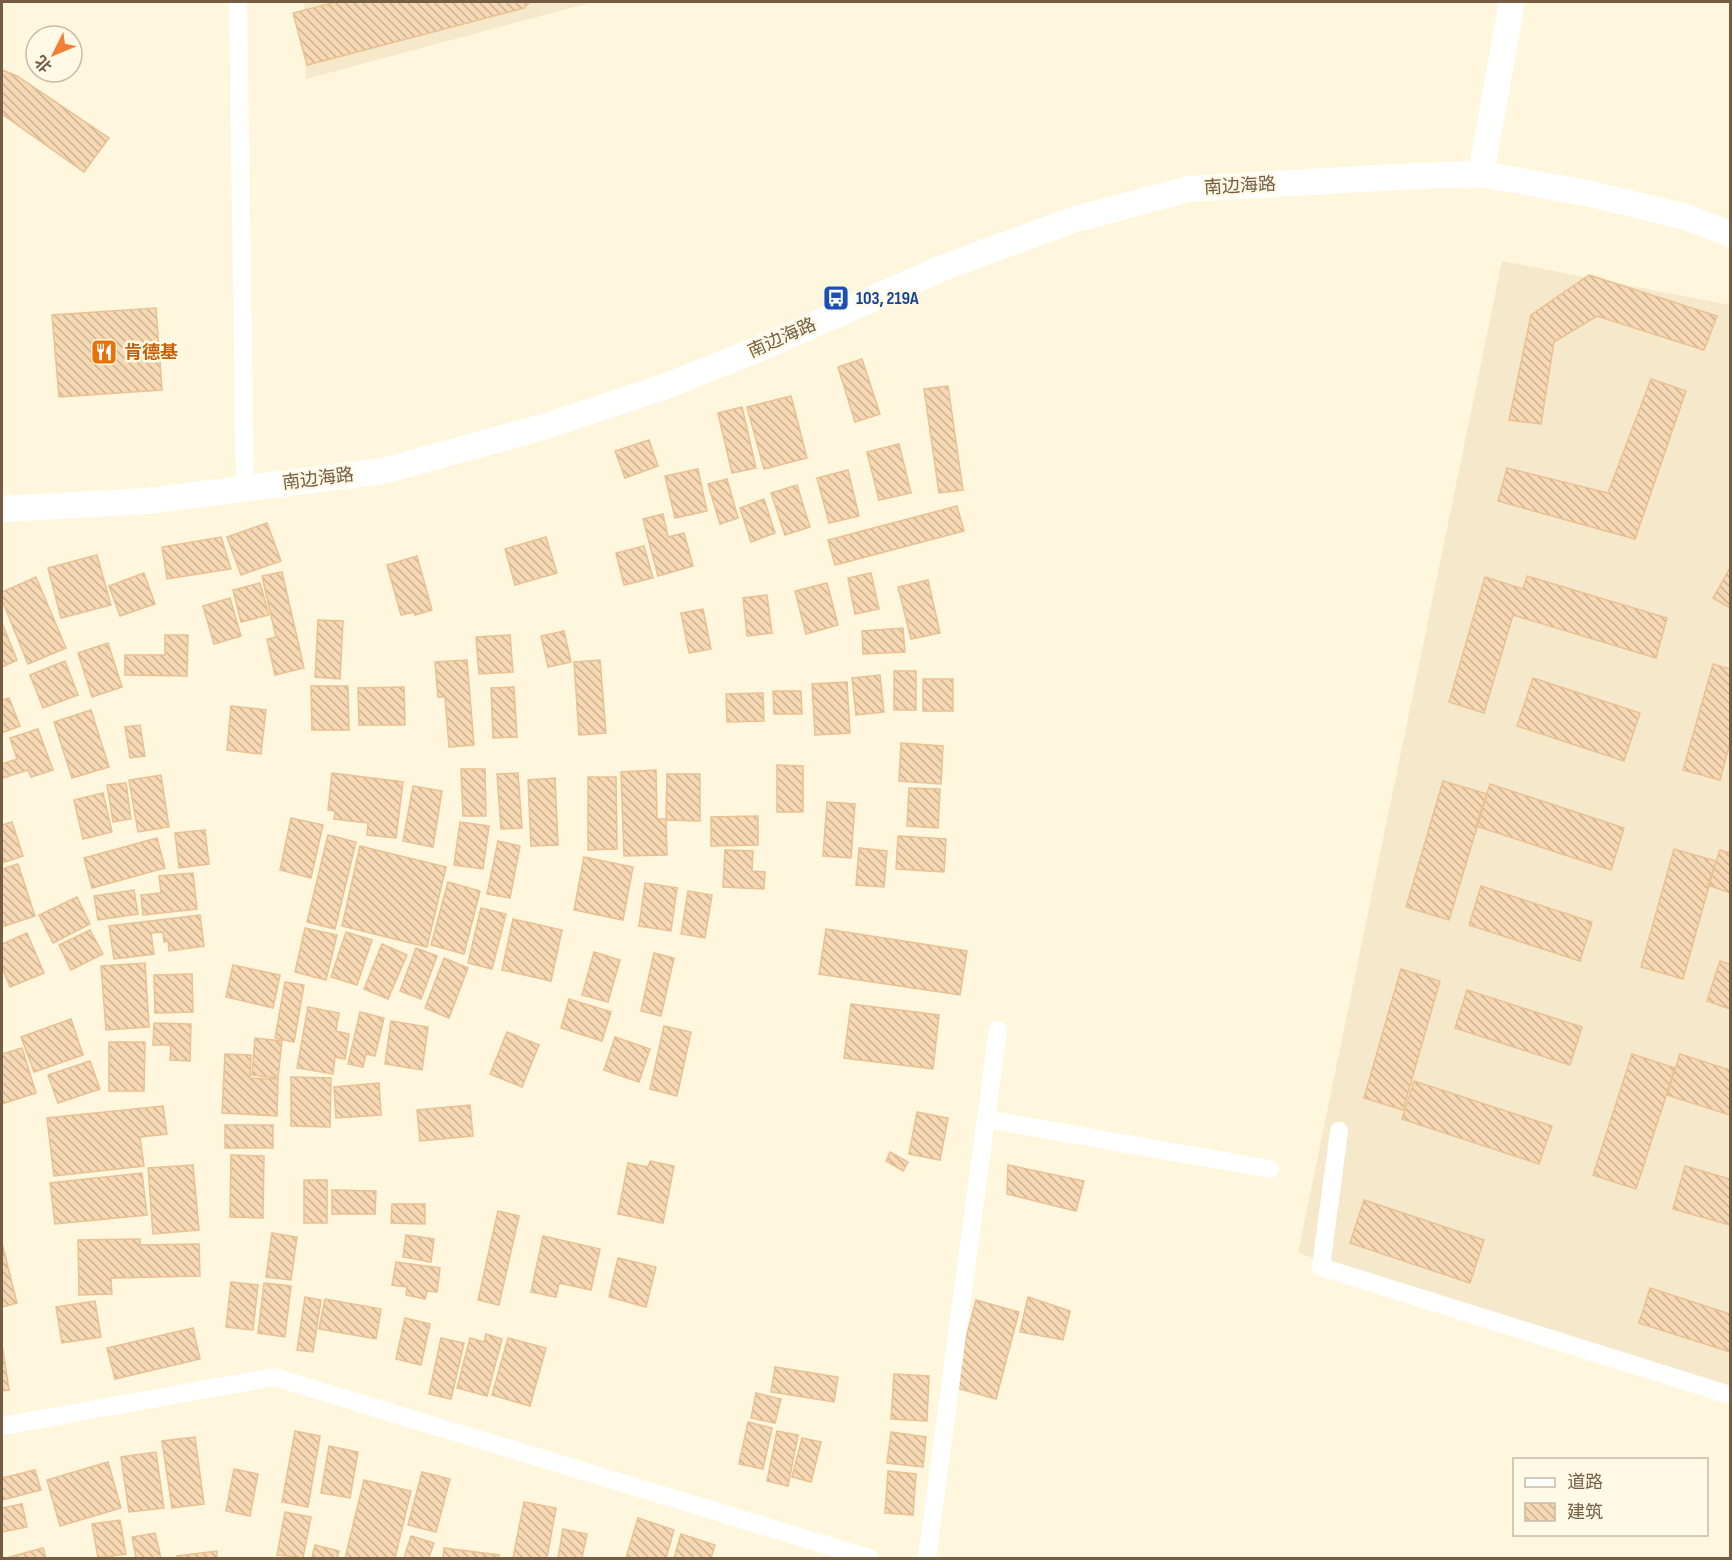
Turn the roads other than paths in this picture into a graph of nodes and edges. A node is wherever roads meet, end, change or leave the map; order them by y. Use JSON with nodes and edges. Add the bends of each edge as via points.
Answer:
{"nodes":[{"id":1,"x":238,"y":2,"type":"edge"},
{"id":2,"x":1512,"y":2,"type":"edge"},
{"id":3,"x":1481,"y":174,"type":"junction"},
{"id":4,"x":1731,"y":234,"type":"edge"},
{"id":5,"x":245,"y":489,"type":"junction"},
{"id":6,"x":2,"y":509,"type":"edge"},
{"id":7,"x":998,"y":1030,"type":"dead end"},
{"id":8,"x":986,"y":1119,"type":"junction"},
{"id":9,"x":1340,"y":1131,"type":"dead end"},
{"id":10,"x":1270,"y":1169,"type":"dead end"},
{"id":11,"x":1731,"y":1395,"type":"edge"},
{"id":12,"x":2,"y":1426,"type":"edge"},
{"id":13,"x":869,"y":1558,"type":"edge"},
{"id":14,"x":927,"y":1558,"type":"edge"}],
"edges":[{"from":1,"to":5,"type":"street"},
{"from":2,"to":3,"type":"main road"},
{"from":3,"to":4,"type":"main road","name":"南边海路","via":[[1587,193],[1686,217]]},
{"from":3,"to":5,"type":"main road","name":"南边海路","via":[[1188,189],[1062,224],[945,267],[664,387],[546,426],[383,471]]},
{"from":5,"to":6,"type":"main road","name":"南边海路","via":[[147,501]]},
{"from":7,"to":8,"type":"street"},
{"from":8,"to":10,"type":"street"},
{"from":8,"to":14,"type":"street"},
{"from":9,"to":11,"type":"street","via":[[1321,1267]]},
{"from":12,"to":13,"type":"street","via":[[274,1377]]}]}
